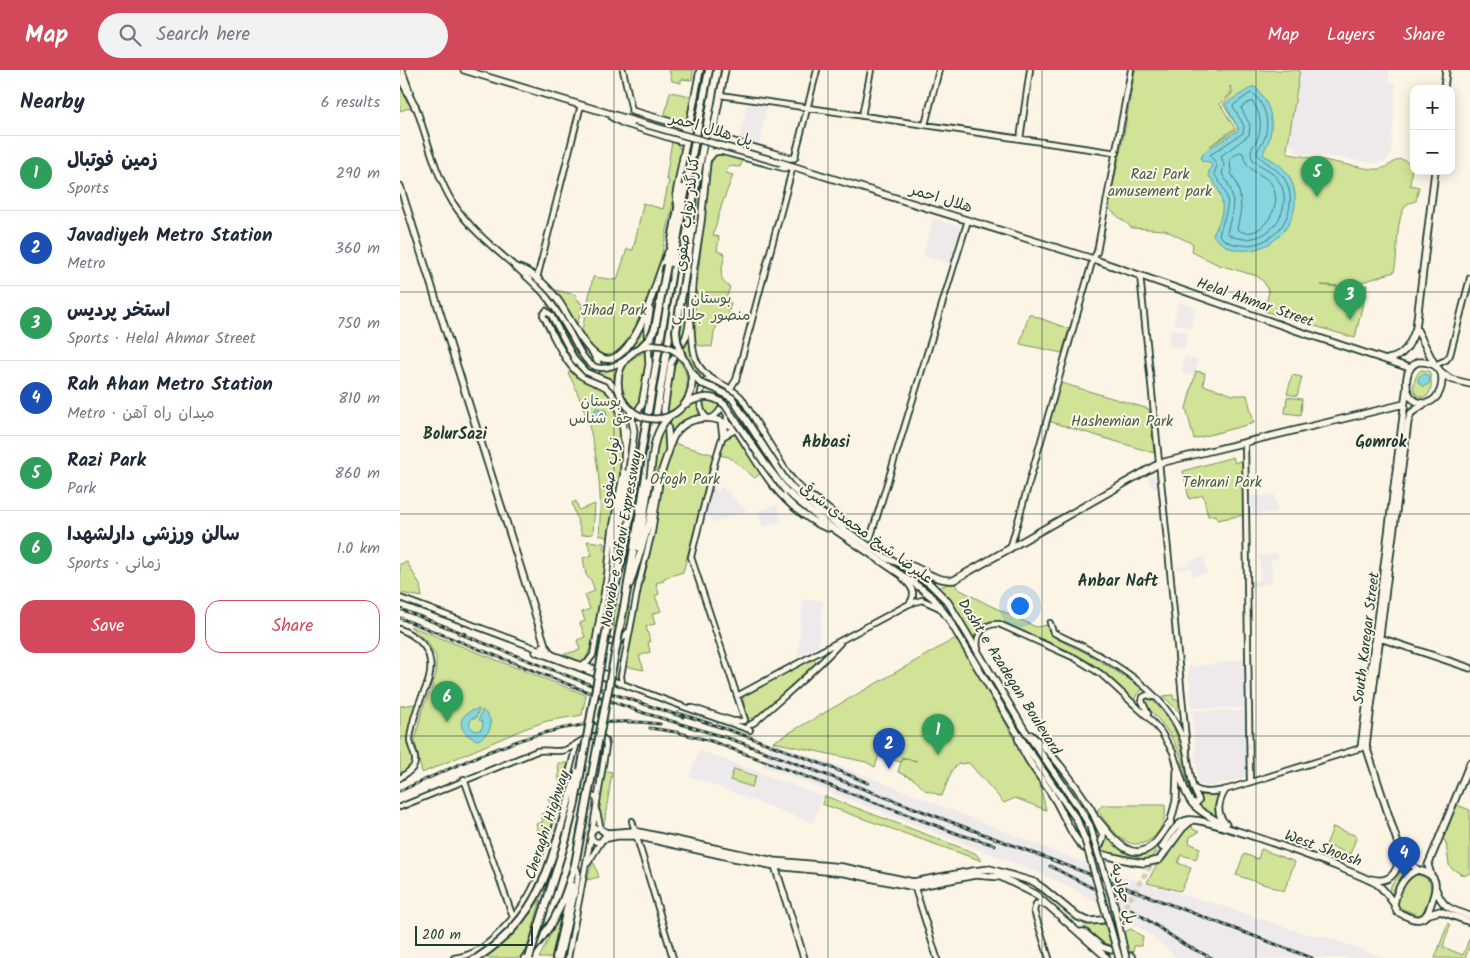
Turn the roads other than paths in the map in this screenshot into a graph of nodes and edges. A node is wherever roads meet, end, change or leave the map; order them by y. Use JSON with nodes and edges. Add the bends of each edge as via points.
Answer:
{"nodes":[{"id":1,"x":402,"y":70,"type":"edge"},
{"id":2,"x":464,"y":70,"type":"edge"},
{"id":3,"x":623,"y":70,"type":"edge"},
{"id":4,"x":700,"y":70,"type":"edge"},
{"id":5,"x":709,"y":70,"type":"edge"},
{"id":6,"x":717,"y":70,"type":"edge"},
{"id":7,"x":725,"y":70,"type":"edge"},
{"id":8,"x":817,"y":70,"type":"edge"},
{"id":9,"x":871,"y":70,"type":"edge"},
{"id":10,"x":939,"y":70,"type":"edge"},
{"id":11,"x":1030,"y":70,"type":"edge"},
{"id":12,"x":1131,"y":70,"type":"edge"},
{"id":13,"x":1446,"y":70,"type":"edge"},
{"id":14,"x":400,"y":77,"type":"edge"},
{"id":15,"x":1444,"y":85,"type":"edge"},
{"id":16,"x":720,"y":95,"type":"junction"},
{"id":17,"x":581,"y":104,"type":"junction"},
{"id":18,"x":415,"y":107,"type":"junction"},
{"id":19,"x":808,"y":108,"type":"junction"},
{"id":20,"x":603,"y":112,"type":"junction"},
{"id":21,"x":632,"y":112,"type":"joint"},
{"id":22,"x":862,"y":116,"type":"junction"},
{"id":23,"x":690,"y":125,"type":"junction"},
{"id":24,"x":714,"y":125,"type":"junction"},
{"id":25,"x":925,"y":125,"type":"junction"},
{"id":26,"x":682,"y":126,"type":"junction"},
{"id":27,"x":720,"y":138,"type":"junction"},
{"id":28,"x":1020,"y":139,"type":"junction"},
{"id":29,"x":677,"y":140,"type":"junction"},
{"id":30,"x":685,"y":151,"type":"junction"},
{"id":31,"x":718,"y":151,"type":"junction"},
{"id":32,"x":1117,"y":152,"type":"junction"},
{"id":33,"x":795,"y":156,"type":"joint"},
{"id":34,"x":707,"y":162,"type":"junction"},
{"id":35,"x":782,"y":163,"type":"joint"},
{"id":36,"x":793,"y":166,"type":"junction"},
{"id":37,"x":1435,"y":175,"type":"edge"},
{"id":38,"x":688,"y":176,"type":"junction"},
{"id":39,"x":400,"y":186,"type":"edge"},
{"id":40,"x":678,"y":206,"type":"junction"},
{"id":41,"x":693,"y":208,"type":"junction"},
{"id":42,"x":968,"y":220,"type":"junction"},
{"id":43,"x":669,"y":250,"type":"junction"},
{"id":44,"x":1093,"y":259,"type":"junction"},
{"id":45,"x":515,"y":267,"type":"junction"},
{"id":46,"x":1140,"y":275,"type":"junction"},
{"id":47,"x":537,"y":278,"type":"junction"},
{"id":48,"x":1470,"y":278,"type":"edge"},
{"id":49,"x":651,"y":303,"type":"junction"},
{"id":50,"x":691,"y":313,"type":"junction"},
{"id":51,"x":1416,"y":328,"type":"junction"},
{"id":52,"x":553,"y":335,"type":"joint"},
{"id":53,"x":640,"y":348,"type":"junction"},
{"id":54,"x":594,"y":355,"type":"junction"},
{"id":55,"x":682,"y":357,"type":"junction"},
{"id":56,"x":1387,"y":359,"type":"junction"},
{"id":57,"x":625,"y":360,"type":"junction"},
{"id":58,"x":687,"y":365,"type":"junction"},
{"id":59,"x":1435,"y":365,"type":"junction"},
{"id":60,"x":1410,"y":368,"type":"junction"},
{"id":61,"x":1440,"y":371,"type":"junction"},
{"id":62,"x":578,"y":373,"type":"junction"},
{"id":63,"x":715,"y":380,"type":"junction"},
{"id":64,"x":1470,"y":384,"type":"edge"},
{"id":65,"x":1407,"y":385,"type":"junction"},
{"id":66,"x":729,"y":388,"type":"junction"},
{"id":67,"x":619,"y":391,"type":"junction"},
{"id":68,"x":1404,"y":404,"type":"junction"},
{"id":69,"x":1424,"y":404,"type":"junction"},
{"id":70,"x":684,"y":405,"type":"junction"},
{"id":71,"x":722,"y":406,"type":"junction"},
{"id":72,"x":630,"y":409,"type":"junction"},
{"id":73,"x":672,"y":415,"type":"junction"},
{"id":74,"x":709,"y":418,"type":"junction"},
{"id":75,"x":724,"y":422,"type":"junction"},
{"id":76,"x":736,"y":429,"type":"junction"},
{"id":77,"x":723,"y":436,"type":"junction"},
{"id":78,"x":1245,"y":442,"type":"junction"},
{"id":79,"x":625,"y":445,"type":"junction"},
{"id":80,"x":669,"y":450,"type":"junction"},
{"id":81,"x":1160,"y":463,"type":"junction"},
{"id":82,"x":627,"y":471,"type":"junction"},
{"id":83,"x":660,"y":478,"type":"junction"},
{"id":84,"x":806,"y":495,"type":"junction"},
{"id":85,"x":819,"y":511,"type":"junction"},
{"id":86,"x":834,"y":522,"type":"junction"},
{"id":87,"x":849,"y":525,"type":"junction"},
{"id":88,"x":835,"y":530,"type":"junction"},
{"id":89,"x":1010,"y":549,"type":"junction"},
{"id":90,"x":637,"y":563,"type":"junction"},
{"id":91,"x":899,"y":563,"type":"junction"},
{"id":92,"x":1386,"y":565,"type":"junction"},
{"id":93,"x":900,"y":574,"type":"junction"},
{"id":94,"x":930,"y":584,"type":"joint"},
{"id":95,"x":627,"y":593,"type":"junction"},
{"id":96,"x":613,"y":597,"type":"junction"},
{"id":97,"x":932,"y":598,"type":"joint"},
{"id":98,"x":400,"y":599,"type":"edge"},
{"id":99,"x":909,"y":604,"type":"junction"},
{"id":100,"x":941,"y":609,"type":"junction"},
{"id":101,"x":1050,"y":623,"type":"dead end"},
{"id":102,"x":599,"y":624,"type":"junction"},
{"id":103,"x":400,"y":629,"type":"edge"},
{"id":104,"x":630,"y":630,"type":"junction"},
{"id":105,"x":1380,"y":638,"type":"junction"},
{"id":106,"x":842,"y":640,"type":"junction"},
{"id":107,"x":545,"y":645,"type":"junction"},
{"id":108,"x":537,"y":650,"type":"junction"},
{"id":109,"x":550,"y":654,"type":"junction"},
{"id":110,"x":593,"y":655,"type":"junction"},
{"id":111,"x":815,"y":655,"type":"junction"},
{"id":112,"x":821,"y":664,"type":"junction"},
{"id":113,"x":985,"y":664,"type":"junction"},
{"id":114,"x":581,"y":665,"type":"junction"},
{"id":115,"x":1470,"y":668,"type":"edge"},
{"id":116,"x":594,"y":671,"type":"junction"},
{"id":117,"x":622,"y":683,"type":"junction"},
{"id":118,"x":737,"y":696,"type":"junction"},
{"id":119,"x":1157,"y":699,"type":"junction"},
{"id":120,"x":687,"y":708,"type":"junction"},
{"id":121,"x":1150,"y":719,"type":"junction"},
{"id":122,"x":744,"y":720,"type":"junction"},
{"id":123,"x":747,"y":728,"type":"junction"},
{"id":124,"x":1024,"y":729,"type":"junction"},
{"id":125,"x":1017,"y":733,"type":"junction"},
{"id":126,"x":576,"y":746,"type":"junction"},
{"id":127,"x":1364,"y":747,"type":"junction"},
{"id":128,"x":1187,"y":750,"type":"junction"},
{"id":129,"x":563,"y":751,"type":"junction"},
{"id":130,"x":572,"y":761,"type":"junction"},
{"id":131,"x":1470,"y":762,"type":"edge"},
{"id":132,"x":581,"y":764,"type":"junction"},
{"id":133,"x":1177,"y":765,"type":"junction"},
{"id":134,"x":400,"y":778,"type":"edge"},
{"id":135,"x":464,"y":779,"type":"junction"},
{"id":136,"x":1250,"y":782,"type":"junction"},
{"id":137,"x":565,"y":787,"type":"junction"},
{"id":138,"x":1193,"y":788,"type":"junction"},
{"id":139,"x":1225,"y":790,"type":"junction"},
{"id":140,"x":597,"y":798,"type":"junction"},
{"id":141,"x":1190,"y":802,"type":"junction"},
{"id":142,"x":400,"y":807,"type":"edge"},
{"id":143,"x":1091,"y":810,"type":"junction"},
{"id":144,"x":1192,"y":820,"type":"junction"},
{"id":145,"x":632,"y":821,"type":"dead end"},
{"id":146,"x":1171,"y":821,"type":"junction"},
{"id":147,"x":602,"y":830,"type":"junction"},
{"id":148,"x":1234,"y":830,"type":"junction"},
{"id":149,"x":635,"y":833,"type":"junction"},
{"id":150,"x":592,"y":835,"type":"junction"},
{"id":151,"x":1093,"y":838,"type":"joint"},
{"id":152,"x":604,"y":839,"type":"junction"},
{"id":153,"x":1086,"y":840,"type":"joint"},
{"id":154,"x":1399,"y":846,"type":"junction"},
{"id":155,"x":1084,"y":847,"type":"junction"},
{"id":156,"x":774,"y":863,"type":"junction"},
{"id":157,"x":575,"y":864,"type":"junction"},
{"id":158,"x":1418,"y":870,"type":"junction"},
{"id":159,"x":982,"y":872,"type":"junction"},
{"id":160,"x":584,"y":874,"type":"junction"},
{"id":161,"x":1357,"y":875,"type":"junction"},
{"id":162,"x":1431,"y":876,"type":"junction"},
{"id":163,"x":1001,"y":877,"type":"junction"},
{"id":164,"x":914,"y":884,"type":"junction"},
{"id":165,"x":1436,"y":889,"type":"junction"},
{"id":166,"x":1049,"y":893,"type":"junction"},
{"id":167,"x":1394,"y":904,"type":"junction"},
{"id":168,"x":1047,"y":905,"type":"junction"},
{"id":169,"x":1426,"y":915,"type":"junction"},
{"id":170,"x":1470,"y":916,"type":"edge"},
{"id":171,"x":513,"y":917,"type":"junction"},
{"id":172,"x":1102,"y":920,"type":"tunnel mouth"},
{"id":173,"x":1470,"y":922,"type":"edge"},
{"id":174,"x":1081,"y":935,"type":"junction"},
{"id":175,"x":1112,"y":950,"type":"dead end"},
{"id":176,"x":1130,"y":957,"type":"edge"},
{"id":177,"x":454,"y":958,"type":"edge"},
{"id":178,"x":477,"y":958,"type":"edge"},
{"id":179,"x":525,"y":958,"type":"edge"},
{"id":180,"x":529,"y":958,"type":"edge"},
{"id":181,"x":556,"y":958,"type":"edge"},
{"id":182,"x":560,"y":958,"type":"edge"},
{"id":183,"x":568,"y":958,"type":"edge"},
{"id":184,"x":673,"y":958,"type":"edge"},
{"id":185,"x":804,"y":958,"type":"edge"},
{"id":186,"x":937,"y":958,"type":"edge"},
{"id":187,"x":1049,"y":958,"type":"edge"},
{"id":188,"x":1106,"y":958,"type":"edge"},
{"id":189,"x":1119,"y":958,"type":"edge"}],
"edges":[{"from":1,"to":18,"type":"street"},
{"from":2,"to":17,"type":"main road"},
{"from":3,"to":21,"type":"street"},
{"from":4,"to":23,"type":"main road"},
{"from":5,"to":38,"type":"highway","name":"Navvab-e Safavi Expressway"},
{"from":6,"to":41,"type":"highway","name":"Navvab-e Safavi Expressway"},
{"from":7,"to":16,"type":"main road","name":"کنارگذر نواب صفوی"},
{"from":8,"to":19,"type":"street"},
{"from":9,"to":22,"type":"street"},
{"from":10,"to":25,"type":"street"},
{"from":11,"to":28,"type":"street"},
{"from":12,"to":32,"type":"street"},
{"from":13,"to":15,"type":"main road"},
{"from":14,"to":18,"type":"main road"},
{"from":16,"to":19,"type":"street"},
{"from":16,"to":24,"type":"main road","name":"کنارگذر نواب صفوی"},
{"from":17,"to":20,"type":"main road"},
{"from":17,"to":47,"type":"street"},
{"from":18,"to":45,"type":"street","via":[[454,204]]},
{"from":19,"to":22,"type":"street"},
{"from":19,"to":33,"type":"street"},
{"from":20,"to":29,"type":"main road","via":[[624,123]]},
{"from":20,"to":35,"type":"main road","name":"پل هلال احمر","bridge":true},
{"from":21,"to":26,"type":"main road"},
{"from":22,"to":25,"type":"street"},
{"from":23,"to":26,"type":"main road"},
{"from":23,"to":30,"type":"main road"},
{"from":24,"to":27,"type":"main road","via":[[714,133]]},
{"from":24,"to":34,"type":"main road","name":"کنارگذر نواب صفوی"},
{"from":25,"to":28,"type":"street"},
{"from":26,"to":29,"type":"main road","via":[[687,130],[686,135],[683,140]]},
{"from":27,"to":31,"type":"main road","via":[[713,144]]},
{"from":27,"to":33,"type":"main road","via":[[790,158]]},
{"from":28,"to":32,"type":"street"},
{"from":29,"to":30,"type":"main road"},
{"from":30,"to":40,"type":"main road","via":[[676,194]]},
{"from":31,"to":34,"type":"main road"},
{"from":31,"to":36,"type":"main road","via":[[785,168]]},
{"from":32,"to":44,"type":"street"},
{"from":34,"to":50,"type":"main road","name":"کنارگذر نواب صفوی"},
{"from":35,"to":36,"type":"main road","name":"هلال احمر"},
{"from":36,"to":42,"type":"main road","name":"هلال احمر"},
{"from":36,"to":66,"type":"street","via":[[736,380]]},
{"from":37,"to":51,"type":"main road"},
{"from":38,"to":40,"type":"highway"},
{"from":38,"to":96,"type":"highway","name":"Navvab-e Safavi Expressway","via":[[626,542]]},
{"from":39,"to":107,"type":"main road"},
{"from":40,"to":43,"type":"highway"},
{"from":41,"to":55,"type":"highway","bridge":true,"via":[[676,331]]},
{"from":41,"to":95,"type":"highway","name":"Navvab-e Safavi Expressway"},
{"from":42,"to":44,"type":"main road","name":"هلال احمر"},
{"from":42,"to":87,"type":"street","via":[[870,539]]},
{"from":43,"to":49,"type":"main road"},
{"from":43,"to":53,"type":"highway","bridge":true,"via":[[653,335]]},
{"from":44,"to":46,"type":"main road","name":"Helal Ahmar Street"},
{"from":44,"to":89,"type":"street"},
{"from":45,"to":47,"type":"main road"},
{"from":45,"to":57,"type":"street","bridge":true,"via":[[544,294],[584,359],[600,368],[609,368]]},
{"from":46,"to":56,"type":"main road","name":"Helal Ahmar Street"},
{"from":46,"to":81,"type":"street"},
{"from":47,"to":54,"type":"main road","via":[[558,300]]},
{"from":48,"to":59,"type":"street","via":[[1450,355]]},
{"from":49,"to":54,"type":"main road","via":[[624,352],[609,359]]},
{"from":49,"to":79,"type":"main road","name":"نواب صفوی","via":[[647,327],[649,364],[644,394],[641,408],[630,424]]},
{"from":50,"to":63,"type":"street","via":[[696,363]]},
{"from":50,"to":80,"type":"main road","name":"کنارگذر نواب صفوی","via":[[686,337],[671,363],[668,381],[664,413]]},
{"from":51,"to":56,"type":"main road","via":[[1399,357]]},
{"from":51,"to":59,"type":"main road"},
{"from":52,"to":62,"type":"main road"},
{"from":52,"to":67,"type":"street","bridge":true,"via":[[543,315],[546,311],[575,360],[586,372],[608,381]]},
{"from":53,"to":55,"type":"main road","bridge":true,"via":[[659,346]]},
{"from":53,"to":57,"type":"main road","bridge":true},
{"from":54,"to":62,"type":"main road","via":[[598,362],[595,372],[589,375]]},
{"from":55,"to":58,"type":"main road","bridge":true},
{"from":56,"to":60,"type":"main road","name":"Helal Ahmar Street"},
{"from":57,"to":67,"type":"main road","bridge":true,"via":[[619,375]]},
{"from":58,"to":70,"type":"main road","bridge":true,"via":[[691,390]]},
{"from":58,"to":85,"type":"main road","name":"علیرضا شیخ محمدی شرقی","bridge":true,"via":[[700,383],[727,394],[736,403],[784,478]]},
{"from":59,"to":60,"type":"main road","via":[[1418,362]]},
{"from":59,"to":61,"type":"main road"},
{"from":60,"to":65,"type":"main road"},
{"from":61,"to":64,"type":"main road","via":[[1450,379]]},
{"from":61,"to":69,"type":"main road","via":[[1442,383],[1439,393]]},
{"from":62,"to":79,"type":"main road","via":[[613,394]]},
{"from":63,"to":66,"type":"street"},
{"from":63,"to":74,"type":"street","via":[[706,380],[702,388],[702,410]]},
{"from":65,"to":68,"type":"main road","name":"South Karegar Street"},
{"from":65,"to":69,"type":"main road","via":[[1411,398]]},
{"from":66,"to":71,"type":"street"},
{"from":66,"to":84,"type":"street","via":[[741,397],[788,474]]},
{"from":67,"to":72,"type":"main road","bridge":true},
{"from":68,"to":78,"type":"main road"},
{"from":68,"to":92,"type":"main road","name":"South Karegar Street"},
{"from":69,"to":92,"type":"main road","name":"South Karegar Street","via":[[1411,413],[1408,422]]},
{"from":70,"to":73,"type":"main road","bridge":true},
{"from":70,"to":88,"type":"main road","name":"علیرضا شیخ محمدی شرقی","bridge":true,"via":[[706,397],[725,405],[786,491]]},
{"from":71,"to":74,"type":"street","via":[[719,414]]},
{"from":71,"to":75,"type":"street","via":[[726,415]]},
{"from":72,"to":73,"type":"main road","bridge":true,"via":[[650,419]]},
{"from":72,"to":82,"type":"main road","bridge":true,"via":[[634,431]]},
{"from":73,"to":90,"type":"main road","bridge":true,"via":[[656,435]]},
{"from":74,"to":75,"type":"main road"},
{"from":74,"to":80,"type":"main road","via":[[696,419],[682,427]]},
{"from":75,"to":76,"type":"main road"},
{"from":75,"to":77,"type":"main road"},
{"from":76,"to":77,"type":"main road"},
{"from":76,"to":88,"type":"main road","via":[[764,474],[786,501],[820,526]]},
{"from":77,"to":118,"type":"street","via":[[691,557]]},
{"from":78,"to":81,"type":"main road"},
{"from":78,"to":136,"type":"street"},
{"from":79,"to":82,"type":"main road","name":"نواب صفوی"},
{"from":80,"to":83,"type":"main road","name":"کنارگذر نواب صفوی"},
{"from":81,"to":89,"type":"main road"},
{"from":81,"to":128,"type":"street"},
{"from":82,"to":96,"type":"main road"},
{"from":82,"to":102,"type":"street","via":[[619,490]]},
{"from":83,"to":90,"type":"main road","name":"کنارگذر نواب صفوی"},
{"from":83,"to":104,"type":"street","via":[[652,532]]},
{"from":84,"to":85,"type":"street"},
{"from":84,"to":87,"type":"street","via":[[815,498]]},
{"from":85,"to":86,"type":"main road","name":"علیرضا شیخ محمدی شرقی"},
{"from":86,"to":87,"type":"street"},
{"from":86,"to":91,"type":"main road","name":"علیرضا شیخ محمدی شرقی"},
{"from":88,"to":93,"type":"main road","name":"علیرضا شیخ محمدی شرقی"},
{"from":89,"to":91,"type":"main road","via":[[954,580],[937,579]]},
{"from":90,"to":95,"type":"main road"},
{"from":91,"to":94,"type":"main road","name":"علیرضا شیخ محمدی شرقی"},
{"from":92,"to":105,"type":"main road","name":"South Karegar Street"},
{"from":92,"to":127,"type":"main road"},
{"from":93,"to":97,"type":"main road","name":"علیرضا شیخ محمدی شرقی"},
{"from":93,"to":99,"type":"street","via":[[914,592]]},
{"from":94,"to":113,"type":"main road","name":"Dasht e Azadegan Boulevard","via":[[952,607]]},
{"from":95,"to":157,"type":"highway","name":"Navvab-e Safavi Expressway","bridge":true},
{"from":96,"to":132,"type":"highway","name":"Navvab-e Safavi Expressway","bridge":true},
{"from":97,"to":100,"type":"main road","name":"Dasht e Azadegan Boulevard"},
{"from":98,"to":108,"type":"street"},
{"from":99,"to":100,"type":"street","via":[[922,600]]},
{"from":99,"to":106,"type":"street"},
{"from":100,"to":125,"type":"main road","name":"Dasht e Azadegan Boulevard"},
{"from":101,"to":119,"type":"street","via":[[1053,632],[1119,667]]},
{"from":102,"to":104,"type":"street","via":[[602,636],[610,642],[620,641]]},
{"from":102,"to":110,"type":"street"},
{"from":103,"to":134,"type":"street","via":[[418,640],[426,650],[430,673],[410,741],[416,762]]},
{"from":104,"to":117,"type":"street"},
{"from":105,"to":115,"type":"main road"},
{"from":105,"to":127,"type":"main road","name":"South Karegar Street"},
{"from":106,"to":111,"type":"street"},
{"from":106,"to":112,"type":"street"},
{"from":107,"to":108,"type":"main road"},
{"from":107,"to":109,"type":"main road"},
{"from":108,"to":109,"type":"street"},
{"from":108,"to":116,"type":"street"},
{"from":109,"to":114,"type":"street"},
{"from":110,"to":114,"type":"street"},
{"from":110,"to":116,"type":"street"},
{"from":111,"to":112,"type":"street"},
{"from":111,"to":118,"type":"street"},
{"from":112,"to":123,"type":"street"},
{"from":113,"to":121,"type":"street","via":[[978,648],[978,637],[987,626],[1000,624],[1096,670]]},
{"from":113,"to":124,"type":"main road","name":"Dasht e Azadegan Boulevard"},
{"from":114,"to":116,"type":"street"},
{"from":116,"to":117,"type":"street"},
{"from":116,"to":117,"type":"street"},
{"from":117,"to":120,"type":"street"},
{"from":118,"to":122,"type":"street"},
{"from":119,"to":121,"type":"street","via":[[1147,695],[1143,697]]},
{"from":119,"to":128,"type":"street","via":[[1174,718]]},
{"from":120,"to":122,"type":"street","via":[[733,721]]},
{"from":120,"to":123,"type":"street"},
{"from":121,"to":133,"type":"street","via":[[1168,742]]},
{"from":122,"to":123,"type":"street","via":[[748,722]]},
{"from":124,"to":143,"type":"main road","via":[[1044,746]]},
{"from":124,"to":151,"type":"main road","name":"Dasht e Azadegan Boulevard","via":[[1080,809]]},
{"from":125,"to":153,"type":"main road","name":"Dasht e Azadegan Boulevard","via":[[1073,814]]},
{"from":125,"to":155,"type":"main road","via":[[1020,746]]},
{"from":126,"to":129,"type":"street"},
{"from":126,"to":130,"type":"street"},
{"from":126,"to":140,"type":"street","via":[[580,740],[591,736],[605,740]]},
{"from":127,"to":136,"type":"street"},
{"from":127,"to":154,"type":"main road","name":"South Karegar Street"},
{"from":128,"to":138,"type":"street"},
{"from":129,"to":130,"type":"street"},
{"from":129,"to":135,"type":"street","via":[[537,751]]},
{"from":130,"to":137,"type":"street"},
{"from":131,"to":162,"type":"main road","via":[[1430,858]]},
{"from":132,"to":178,"type":"highway","name":"Cheraghi Highway","bridge":true,"via":[[549,867],[536,897],[502,938]]},
{"from":132,"to":180,"type":"highway","bridge":true,"via":[[580,782],[566,839]]},
{"from":133,"to":141,"type":"main road"},
{"from":133,"to":146,"type":"main road","via":[[1177,796]]},
{"from":135,"to":142,"type":"street"},
{"from":135,"to":171,"type":"street"},
{"from":136,"to":139,"type":"street"},
{"from":137,"to":140,"type":"street"},
{"from":137,"to":171,"type":"street","via":[[534,886]]},
{"from":138,"to":139,"type":"street","via":[[1212,792]]},
{"from":138,"to":141,"type":"street","via":[[1199,800],[1194,804]]},
{"from":139,"to":148,"type":"main road","via":[[1218,805],[1219,815]]},
{"from":140,"to":147,"type":"street"},
{"from":140,"to":150,"type":"street"},
{"from":141,"to":148,"type":"main road","via":[[1197,810]]},
{"from":143,"to":146,"type":"main road","via":[[1118,844],[1135,852],[1154,845]]},
{"from":143,"to":155,"type":"main road","via":[[1103,838],[1091,850]]},
{"from":144,"to":146,"type":"main road","via":[[1178,826],[1162,847]]},
{"from":144,"to":148,"type":"main road"},
{"from":144,"to":155,"type":"main road","bridge":true,"via":[[1159,860],[1144,863]]},
{"from":145,"to":149,"type":"street"},
{"from":147,"to":149,"type":"main road"},
{"from":147,"to":150,"type":"street","via":[[597,829]]},
{"from":147,"to":152,"type":"street"},
{"from":148,"to":161,"type":"main road","name":"West Shoosh"},
{"from":149,"to":152,"type":"main road"},
{"from":149,"to":156,"type":"main road"},
{"from":149,"to":184,"type":"street"},
{"from":150,"to":152,"type":"street","via":[[596,842]]},
{"from":150,"to":160,"type":"street"},
{"from":151,"to":176,"type":"main road","name":"پل جوادیه","bridge":true},
{"from":152,"to":160,"type":"street","via":[[592,854]]},
{"from":153,"to":189,"type":"main road","name":"پل جوادیه","bridge":true},
{"from":154,"to":158,"type":"main road","name":"South Karegar Street"},
{"from":154,"to":161,"type":"main road","via":[[1397,867],[1391,877],[1379,881]]},
{"from":156,"to":164,"type":"main road","via":[[842,868]]},
{"from":156,"to":185,"type":"main road"},
{"from":157,"to":179,"type":"highway","via":[[556,916]]},
{"from":157,"to":181,"type":"highway"},
{"from":157,"to":182,"type":"street","via":[[577,883]]},
{"from":158,"to":162,"type":"main road"},
{"from":158,"to":167,"type":"main road","via":[[1404,878]]},
{"from":159,"to":163,"type":"main road"},
{"from":159,"to":164,"type":"main road"},
{"from":159,"to":166,"type":"main road","via":[[998,871],[1034,882]]},
{"from":160,"to":183,"type":"street"},
{"from":161,"to":167,"type":"main road","name":"West Shoosh","via":[[1381,888]]},
{"from":162,"to":165,"type":"main road"},
{"from":163,"to":166,"type":"main road","via":[[1030,884]]},
{"from":163,"to":168,"type":"main road","via":[[1031,892]]},
{"from":164,"to":186,"type":"street"},
{"from":165,"to":169,"type":"main road"},
{"from":165,"to":170,"type":"main road","via":[[1450,909]]},
{"from":166,"to":172,"type":"main road","via":[[1078,917],[1089,921]]},
{"from":167,"to":169,"type":"main road","via":[[1397,912],[1416,919]]},
{"from":168,"to":174,"type":"main road"},
{"from":168,"to":187,"type":"street","via":[[1036,904],[1034,911]]},
{"from":169,"to":173,"type":"main road","via":[[1440,911]]},
{"from":171,"to":177,"type":"street","via":[[482,947],[469,956]]},
{"from":174,"to":175,"type":"main road","via":[[1084,932],[1102,947]]},
{"from":174,"to":188,"type":"main road"}]}
